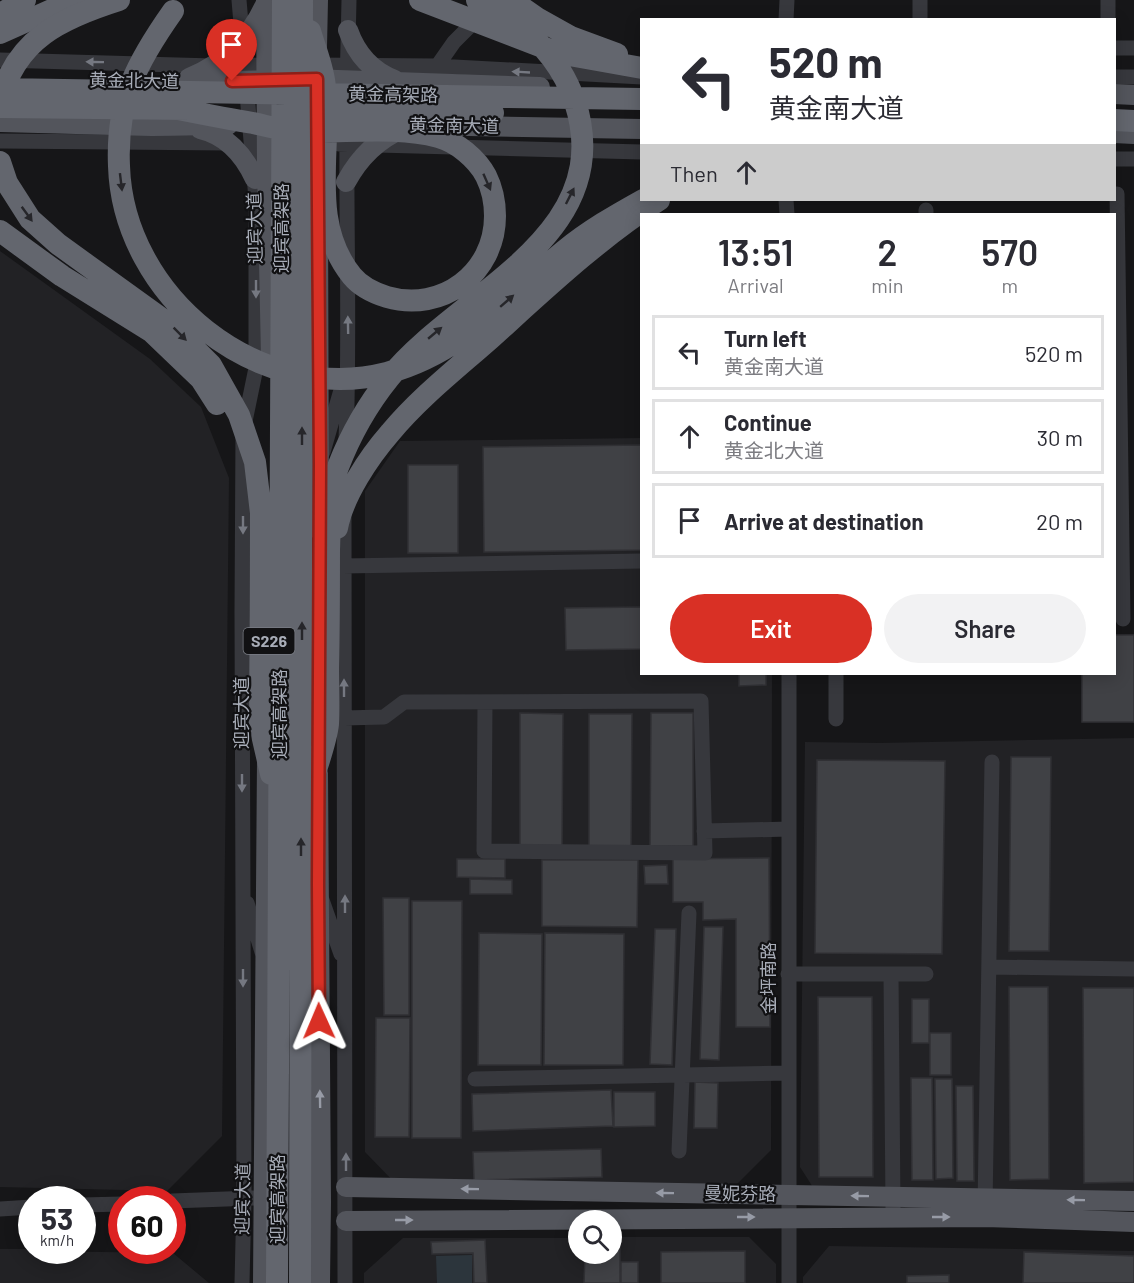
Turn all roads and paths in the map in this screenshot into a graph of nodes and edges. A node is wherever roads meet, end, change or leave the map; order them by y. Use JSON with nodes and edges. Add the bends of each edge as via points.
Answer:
{"nodes":[{"id":1,"x":25,"y":0,"type":"edge"},
{"id":2,"x":74,"y":0,"type":"edge"},
{"id":3,"x":119,"y":0,"type":"edge"},
{"id":4,"x":182,"y":0,"type":"edge"},
{"id":5,"x":239,"y":0,"type":"edge"},
{"id":6,"x":302,"y":0,"type":"edge"},
{"id":7,"x":318,"y":0,"type":"edge"},
{"id":8,"x":349,"y":0,"type":"edge"},
{"id":9,"x":420,"y":0,"type":"edge"},
{"id":10,"x":477,"y":0,"type":"edge"},
{"id":11,"x":496,"y":0,"type":"edge"},
{"id":12,"x":511,"y":0,"type":"edge"},
{"id":13,"x":525,"y":0,"type":"edge"},
{"id":14,"x":787,"y":0,"type":"edge"},
{"id":15,"x":920,"y":0,"type":"edge"},
{"id":16,"x":1108,"y":0,"type":"edge"},
{"id":17,"x":272,"y":1,"type":"edge"},
{"id":18,"x":0,"y":14,"type":"edge"},
{"id":19,"x":786,"y":18,"type":"edge"},
{"id":20,"x":920,"y":18,"type":"edge"},
{"id":21,"x":1108,"y":18,"type":"edge"},
{"id":22,"x":348,"y":30,"type":"junction"},
{"id":23,"x":0,"y":33,"type":"edge"},
{"id":24,"x":242,"y":41,"type":"junction"},
{"id":25,"x":1116,"y":48,"type":"edge"},
{"id":26,"x":1134,"y":48,"type":"edge"},
{"id":27,"x":0,"y":60,"type":"edge"},
{"id":28,"x":640,"y":60,"type":"edge"},
{"id":29,"x":370,"y":65,"type":"junction"},
{"id":30,"x":214,"y":66,"type":"junction"},
{"id":31,"x":640,"y":68,"type":"edge"},
{"id":32,"x":317,"y":72,"type":"junction"},
{"id":33,"x":348,"y":72,"type":"junction"},
{"id":34,"x":245,"y":73,"type":"junction"},
{"id":35,"x":267,"y":73,"type":"junction"},
{"id":36,"x":431,"y":74,"type":"junction"},
{"id":37,"x":640,"y":77,"type":"edge"},
{"id":38,"x":1116,"y":77,"type":"edge"},
{"id":39,"x":1134,"y":77,"type":"edge"},
{"id":40,"x":0,"y":78,"type":"edge"},
{"id":41,"x":397,"y":81,"type":"junction"},
{"id":42,"x":178,"y":82,"type":"junction"},
{"id":43,"x":596,"y":83,"type":"junction"},
{"id":44,"x":0,"y":89,"type":"edge"},
{"id":45,"x":640,"y":91,"type":"edge"},
{"id":46,"x":1116,"y":94,"type":"edge"},
{"id":47,"x":1134,"y":95,"type":"edge"},
{"id":48,"x":640,"y":99,"type":"edge"},
{"id":49,"x":0,"y":102,"type":"edge"},
{"id":50,"x":0,"y":107,"type":"edge"},
{"id":51,"x":1116,"y":107,"type":"edge"},
{"id":52,"x":1134,"y":107,"type":"edge"},
{"id":53,"x":640,"y":114,"type":"edge"},
{"id":54,"x":180,"y":118,"type":"junction"},
{"id":55,"x":1116,"y":120,"type":"edge"},
{"id":56,"x":1134,"y":121,"type":"edge"},
{"id":57,"x":0,"y":122,"type":"edge"},
{"id":58,"x":317,"y":123,"type":"junction"},
{"id":59,"x":347,"y":124,"type":"junction"},
{"id":60,"x":411,"y":125,"type":"junction"},
{"id":61,"x":640,"y":129,"type":"edge"},
{"id":62,"x":1116,"y":133,"type":"edge"},
{"id":63,"x":258,"y":134,"type":"junction"},
{"id":64,"x":1134,"y":134,"type":"edge"},
{"id":65,"x":0,"y":141,"type":"edge"},
{"id":66,"x":229,"y":143,"type":"junction"},
{"id":67,"x":317,"y":144,"type":"junction"},
{"id":68,"x":347,"y":144,"type":"junction"},
{"id":69,"x":375,"y":144,"type":"junction"},
{"id":70,"x":640,"y":152,"type":"edge"},
{"id":71,"x":1116,"y":159,"type":"edge"},
{"id":72,"x":1134,"y":159,"type":"edge"},
{"id":73,"x":0,"y":162,"type":"edge"},
{"id":74,"x":255,"y":179,"type":"junction"},
{"id":75,"x":346,"y":182,"type":"junction"},
{"id":76,"x":1117,"y":194,"type":"dead end"},
{"id":77,"x":641,"y":201,"type":"edge"},
{"id":78,"x":657,"y":201,"type":"edge"},
{"id":79,"x":0,"y":231,"type":"edge"},
{"id":80,"x":349,"y":362,"type":"junction"},
{"id":81,"x":320,"y":464,"type":"junction"},
{"id":82,"x":261,"y":513,"type":"junction"},
{"id":83,"x":640,"y":561,"type":"edge"},
{"id":84,"x":336,"y":567,"type":"junction"},
{"id":85,"x":1124,"y":619,"type":"edge"},
{"id":86,"x":789,"y":675,"type":"edge"},
{"id":87,"x":836,"y":675,"type":"edge"},
{"id":88,"x":485,"y":702,"type":"junction"},
{"id":89,"x":344,"y":718,"type":"junction"},
{"id":90,"x":836,"y":719,"type":"dead end"},
{"id":91,"x":992,"y":762,"type":"dead end"},
{"id":92,"x":291,"y":816,"type":"junction"},
{"id":93,"x":789,"y":829,"type":"junction"},
{"id":94,"x":704,"y":831,"type":"junction"},
{"id":95,"x":318,"y":885,"type":"junction"},
{"id":96,"x":242,"y":886,"type":"junction"},
{"id":97,"x":689,"y":913,"type":"dead end"},
{"id":98,"x":345,"y":965,"type":"junction"},
{"id":99,"x":266,"y":966,"type":"junction"},
{"id":100,"x":990,"y":967,"type":"junction"},
{"id":101,"x":1134,"y":969,"type":"edge"},
{"id":102,"x":788,"y":974,"type":"junction"},
{"id":103,"x":891,"y":974,"type":"junction"},
{"id":104,"x":926,"y":974,"type":"dead end"},
{"id":105,"x":788,"y":1073,"type":"junction"},
{"id":106,"x":682,"y":1075,"type":"junction"},
{"id":107,"x":475,"y":1078,"type":"dead end"},
{"id":108,"x":678,"y":1150,"type":"dead end"},
{"id":109,"x":346,"y":1187,"type":"junction"},
{"id":110,"x":789,"y":1195,"type":"junction"},
{"id":111,"x":893,"y":1197,"type":"junction"},
{"id":112,"x":244,"y":1198,"type":"junction"},
{"id":113,"x":264,"y":1198,"type":"junction"},
{"id":114,"x":186,"y":1200,"type":"edge"},
{"id":115,"x":1134,"y":1201,"type":"edge"},
{"id":116,"x":321,"y":1202,"type":"junction"},
{"id":117,"x":18,"y":1208,"type":"edge"},
{"id":118,"x":985,"y":1208,"type":"junction"},
{"id":119,"x":0,"y":1209,"type":"edge"},
{"id":120,"x":789,"y":1217,"type":"junction"},
{"id":121,"x":893,"y":1217,"type":"junction"},
{"id":122,"x":346,"y":1221,"type":"junction"},
{"id":123,"x":1134,"y":1222,"type":"edge"},
{"id":124,"x":242,"y":1283,"type":"edge"},
{"id":125,"x":263,"y":1283,"type":"edge"},
{"id":126,"x":277,"y":1283,"type":"edge"},
{"id":127,"x":300,"y":1283,"type":"edge"},
{"id":128,"x":320,"y":1283,"type":"edge"},
{"id":129,"x":345,"y":1283,"type":"edge"},
{"id":130,"x":789,"y":1283,"type":"edge"}],
"edges":[{"from":1,"to":18,"type":"highway"},
{"from":2,"to":23,"type":"highway"},
{"from":3,"to":49,"type":"highway","bridge":true,"via":[[63,22],[34,40],[17,59]]},
{"from":4,"to":77,"type":"highway","one_way":true,"bridge":true,"via":[[133,74],[120,132],[123,199],[133,235],[176,303],[203,329],[266,366],[328,379],[375,375],[421,362],[463,338],[565,250]]},
{"from":5,"to":24,"type":"street","name":"迎宾大道"},
{"from":54,"to":6,"type":"highway","one_way":true,"bridge":true,"via":[[292,130],[314,131],[325,131],[336,131],[347,131],[414,132],[441,137],[468,153],[486,177],[495,203],[495,229],[489,253],[475,273],[454,290],[428,299],[400,301],[372,293],[354,278],[336,252],[326,222],[325,182],[326,153],[326,131],[326,120],[326,87]]},
{"from":92,"to":6,"type":"highway","name":"迎宾高架路","one_way":true,"bridge":true},
{"from":7,"to":32,"type":"main road","number":"S226"},
{"from":8,"to":22,"type":"street"},
{"from":9,"to":31,"type":"highway","bridge":true,"via":[[558,53]]},
{"from":84,"to":10,"type":"highway","one_way":true,"bridge":true,"via":[[330,512],[336,469],[357,426],[390,377],[429,338],[520,264],[550,232],[574,191],[582,159],[582,132],[568,81],[556,62],[521,25]]},
{"from":11,"to":36,"type":"street","via":[[453,42]]},
{"from":12,"to":28,"type":"highway","bridge":true,"via":[[571,37]]},
{"from":13,"to":43,"type":"street"},
{"from":14,"to":19,"type":"street"},
{"from":15,"to":20,"type":"street"},
{"from":16,"to":21,"type":"street"},
{"from":17,"to":24,"type":"main road"},
{"from":17,"to":35,"type":"main road","name":"迎宾大道","number":"S226"},
{"from":17,"to":92,"type":"highway","name":"迎宾高架路","bridge":true},
{"from":22,"to":29,"type":"main road","via":[[357,50]]},
{"from":22,"to":33,"type":"street"},
{"from":24,"to":30,"type":"main road"},
{"from":24,"to":34,"type":"street","name":"迎宾大道"},
{"from":25,"to":26,"type":"street"},
{"from":30,"to":27,"type":"street","one_way":true},
{"from":29,"to":33,"type":"street"},
{"from":29,"to":36,"type":"street"},
{"from":29,"to":41,"type":"main road"},
{"from":30,"to":34,"type":"street"},
{"from":30,"to":42,"type":"main road"},
{"from":32,"to":33,"type":"main road"},
{"from":32,"to":35,"type":"main road"},
{"from":32,"to":58,"type":"main road","number":"S226"},
{"from":33,"to":41,"type":"main road"},
{"from":33,"to":59,"type":"street"},
{"from":34,"to":35,"type":"main road","name":"黄金北大道"},
{"from":34,"to":42,"type":"main road","name":"黄金北大道"},
{"from":34,"to":63,"type":"street","name":"迎宾大道"},
{"from":35,"to":63,"type":"main road","name":"迎宾大道","number":"S226"},
{"from":36,"to":41,"type":"main road"},
{"from":43,"to":36,"type":"main road","one_way":true},
{"from":37,"to":43,"type":"street"},
{"from":38,"to":39,"type":"street"},
{"from":40,"to":42,"type":"main road","name":"黄金北大道"},
{"from":43,"to":45,"type":"main road"},
{"from":44,"to":48,"type":"highway","name":"黄金高架路","bridge":true},
{"from":46,"to":47,"type":"main road"},
{"from":50,"to":54,"type":"highway","name":"黄金高架路","bridge":true},
{"from":51,"to":52,"type":"highway"},
{"from":53,"to":54,"type":"highway","name":"黄金高架路","bridge":true},
{"from":54,"to":57,"type":"main road"},
{"from":54,"to":63,"type":"main road"},
{"from":54,"to":66,"type":"main road"},
{"from":55,"to":56,"type":"highway"},
{"from":58,"to":59,"type":"main road","name":"黄金南大道"},
{"from":58,"to":63,"type":"main road","name":"黄金南大道"},
{"from":58,"to":67,"type":"main road","number":"S226"},
{"from":59,"to":60,"type":"main road","name":"黄金南大道"},
{"from":59,"to":68,"type":"street"},
{"from":60,"to":61,"type":"main road","name":"黄金南大道"},
{"from":60,"to":69,"type":"main road"},
{"from":62,"to":64,"type":"main road"},
{"from":63,"to":66,"type":"street"},
{"from":63,"to":67,"type":"street"},
{"from":63,"to":74,"type":"street","name":"迎宾大道"},
{"from":63,"to":99,"type":"main road","name":"迎宾大道","number":"S226","via":[[271,384]]},
{"from":65,"to":66,"type":"street"},
{"from":66,"to":74,"type":"main road"},
{"from":67,"to":68,"type":"street"},
{"from":67,"to":81,"type":"main road","number":"S226"},
{"from":68,"to":69,"type":"street"},
{"from":68,"to":75,"type":"street"},
{"from":69,"to":70,"type":"street"},
{"from":69,"to":75,"type":"main road"},
{"from":71,"to":72,"type":"street"},
{"from":73,"to":82,"type":"highway","one_way":true,"bridge":true,"via":[[7,183],[30,219],[173,327],[211,365],[239,415],[255,462]]},
{"from":74,"to":96,"type":"street","name":"迎宾大道","one_way":true,"via":[[256,368],[243,431]]},
{"from":80,"to":75,"type":"street","one_way":true},
{"from":76,"to":85,"type":"street"},
{"from":78,"to":84,"type":"highway","bridge":true,"via":[[534,298],[390,432],[372,457],[339,521]]},
{"from":79,"to":82,"type":"highway","bridge":true,"via":[[62,276],[152,332],[201,379],[225,416]]},
{"from":80,"to":81,"type":"street"},
{"from":80,"to":84,"type":"street"},
{"from":81,"to":95,"type":"main road","number":"S226"},
{"from":82,"to":92,"type":"highway","bridge":true,"via":[[260,726]]},
{"from":83,"to":84,"type":"street"},
{"from":89,"to":84,"type":"street","one_way":true},
{"from":84,"to":92,"type":"highway","bridge":true,"via":[[328,726]]},
{"from":86,"to":93,"type":"street","name":"金坪南路"},
{"from":87,"to":90,"type":"street"},
{"from":88,"to":89,"type":"street","via":[[404,702],[384,717]]},
{"from":88,"to":94,"type":"street","via":[[701,701]]},
{"from":88,"to":94,"type":"street","via":[[484,851],[705,853]]},
{"from":98,"to":89,"type":"street","one_way":true},
{"from":91,"to":100,"type":"street"},
{"from":92,"to":126,"type":"highway","name":"迎宾高架路","bridge":true},
{"from":127,"to":92,"type":"highway","name":"迎宾高架路","one_way":true,"bridge":true},
{"from":93,"to":94,"type":"street"},
{"from":93,"to":102,"type":"street","name":"金坪南路"},
{"from":95,"to":98,"type":"street"},
{"from":116,"to":95,"type":"main road","number":"S226","one_way":true},
{"from":96,"to":99,"type":"street"},
{"from":96,"to":112,"type":"street","name":"迎宾大道","one_way":true},
{"from":97,"to":106,"type":"street"},
{"from":109,"to":98,"type":"street","one_way":true},
{"from":99,"to":113,"type":"main road","name":"迎宾大道","number":"S226"},
{"from":100,"to":101,"type":"street"},
{"from":100,"to":118,"type":"street"},
{"from":102,"to":103,"type":"street"},
{"from":102,"to":105,"type":"street","name":"金坪南路"},
{"from":103,"to":104,"type":"street"},
{"from":103,"to":111,"type":"street"},
{"from":105,"to":106,"type":"street"},
{"from":105,"to":110,"type":"street","name":"金坪南路"},
{"from":106,"to":107,"type":"street"},
{"from":106,"to":108,"type":"street"},
{"from":110,"to":109,"type":"main road","name":"曼妮芬路","one_way":true},
{"from":109,"to":116,"type":"street"},
{"from":109,"to":122,"type":"street"},
{"from":111,"to":110,"type":"main road","name":"曼妮芬路","one_way":true},
{"from":110,"to":120,"type":"street","name":"金坪南路"},
{"from":111,"to":118,"type":"main road","name":"曼妮芬路"},
{"from":111,"to":121,"type":"street"},
{"from":112,"to":113,"type":"street"},
{"from":112,"to":114,"type":"street"},
{"from":112,"to":124,"type":"street","name":"迎宾大道"},
{"from":113,"to":116,"type":"street"},
{"from":113,"to":125,"type":"main road","name":"迎宾大道","number":"S226"},
{"from":115,"to":118,"type":"main road","name":"曼妮芬路","one_way":true},
{"from":116,"to":122,"type":"street"},
{"from":116,"to":128,"type":"main road","number":"S226"},
{"from":117,"to":119,"type":"street"},
{"from":121,"to":118,"type":"main road","name":"曼妮芬路","one_way":true},
{"from":118,"to":123,"type":"main road","name":"曼妮芬路"},
{"from":120,"to":121,"type":"main road","name":"曼妮芬路"},
{"from":122,"to":120,"type":"main road","name":"曼妮芬路","one_way":true},
{"from":120,"to":130,"type":"street","name":"金坪南路"},
{"from":122,"to":129,"type":"street"}]}
